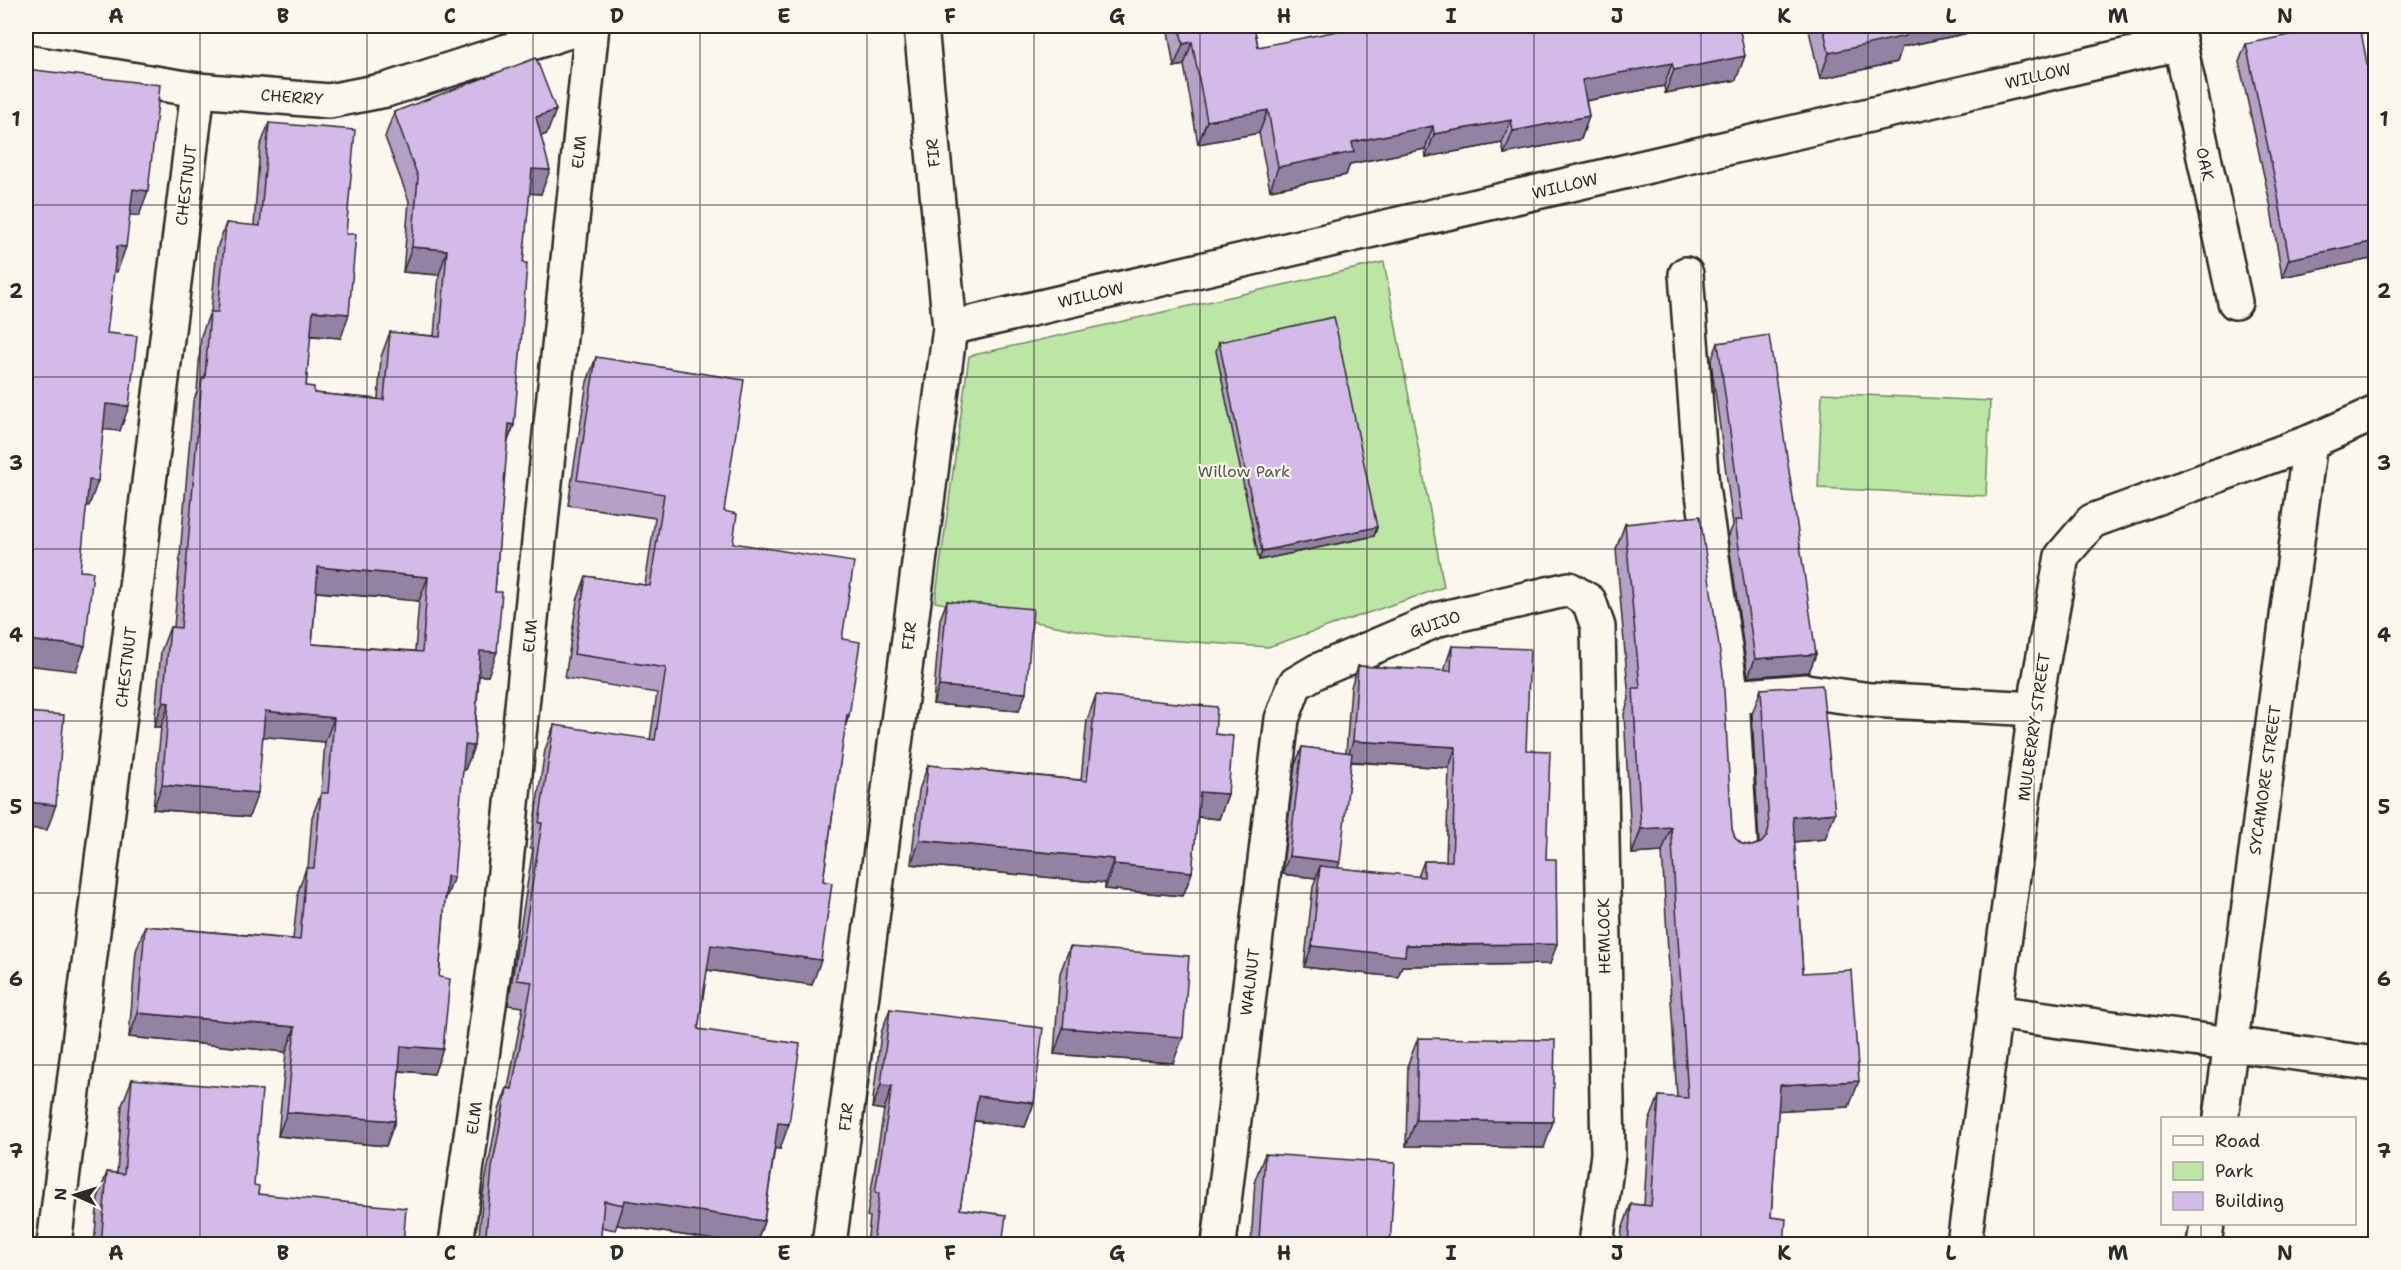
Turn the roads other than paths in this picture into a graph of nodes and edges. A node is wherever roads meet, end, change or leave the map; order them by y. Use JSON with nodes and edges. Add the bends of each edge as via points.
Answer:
{"nodes":[{"id":1,"x":585,"y":26,"type":"edge"},
{"id":2,"x":592,"y":26,"type":"edge"},
{"id":3,"x":921,"y":26,"type":"edge"},
{"id":4,"x":2178,"y":34,"type":"edge"},
{"id":5,"x":26,"y":62,"type":"edge"},
{"id":6,"x":198,"y":90,"type":"junction"},
{"id":7,"x":1686,"y":274,"type":"dead end"},
{"id":8,"x":2235,"y":302,"type":"dead end"},
{"id":9,"x":950,"y":328,"type":"junction"},
{"id":10,"x":2376,"y":413,"type":"edge"},
{"id":11,"x":2310,"y":441,"type":"junction"},
{"id":12,"x":1598,"y":627,"type":"joint"},
{"id":13,"x":1732,"y":697,"type":"junction"},
{"id":14,"x":2036,"y":709,"type":"junction"},
{"id":15,"x":1282,"y":719,"type":"joint"},
{"id":16,"x":1741,"y":853,"type":"edge"},
{"id":17,"x":1994,"y":1011,"type":"junction"},
{"id":18,"x":2230,"y":1044,"type":"junction"},
{"id":19,"x":2376,"y":1064,"type":"edge"},
{"id":20,"x":2221,"y":1117,"type":"edge"},
{"id":21,"x":2207,"y":1225,"type":"edge"},
{"id":22,"x":54,"y":1245,"type":"edge"},
{"id":23,"x":456,"y":1245,"type":"edge"},
{"id":24,"x":829,"y":1245,"type":"edge"},
{"id":25,"x":1219,"y":1245,"type":"edge"},
{"id":26,"x":1596,"y":1245,"type":"edge"},
{"id":27,"x":1964,"y":1245,"type":"edge"},
{"id":28,"x":2204,"y":1245,"type":"edge"}],
"edges":[{"from":1,"to":6,"type":"street","name":"CHERRY","via":[[386,90],[329,101]]},
{"from":2,"to":23,"type":"street","name":"ELM","via":[[498,940]]},
{"from":3,"to":9,"type":"street","name":"FIR"},
{"from":4,"to":8,"type":"street","name":"OAK"},
{"from":4,"to":9,"type":"street","name":"WILLOW"},
{"from":5,"to":6,"type":"street","name":"CHERRY"},
{"from":6,"to":22,"type":"street","name":"CHESTNUT"},
{"from":7,"to":13,"type":"street","via":[[1702,487]]},
{"from":9,"to":24,"type":"street","name":"FIR"},
{"from":10,"to":11,"type":"street","name":"MULBERRY STREET"},
{"from":11,"to":14,"type":"street","name":"MULBERRY STREET","via":[[2092,521],[2062,555]]},
{"from":11,"to":18,"type":"street","name":"SYCAMORE STREET"},
{"from":12,"to":15,"type":"street","name":"GUIJO","via":[[1589,601],[1569,589],[1439,619],[1295,684]]},
{"from":12,"to":26,"type":"street","name":"HEMLOCK","via":[[1608,1154]]},
{"from":13,"to":14,"type":"street","via":[[1806,690],[1871,700]]},
{"from":13,"to":16,"type":"street"},
{"from":14,"to":17,"type":"street","name":"MULBERRY STREET"},
{"from":15,"to":25,"type":"street","name":"WALNUT"},
{"from":17,"to":18,"type":"street"},
{"from":17,"to":27,"type":"street","name":"MULBERRY STREET"},
{"from":18,"to":19,"type":"street"},
{"from":18,"to":20,"type":"street","name":"SYCAMORE STREET"},
{"from":21,"to":28,"type":"street"}]}
